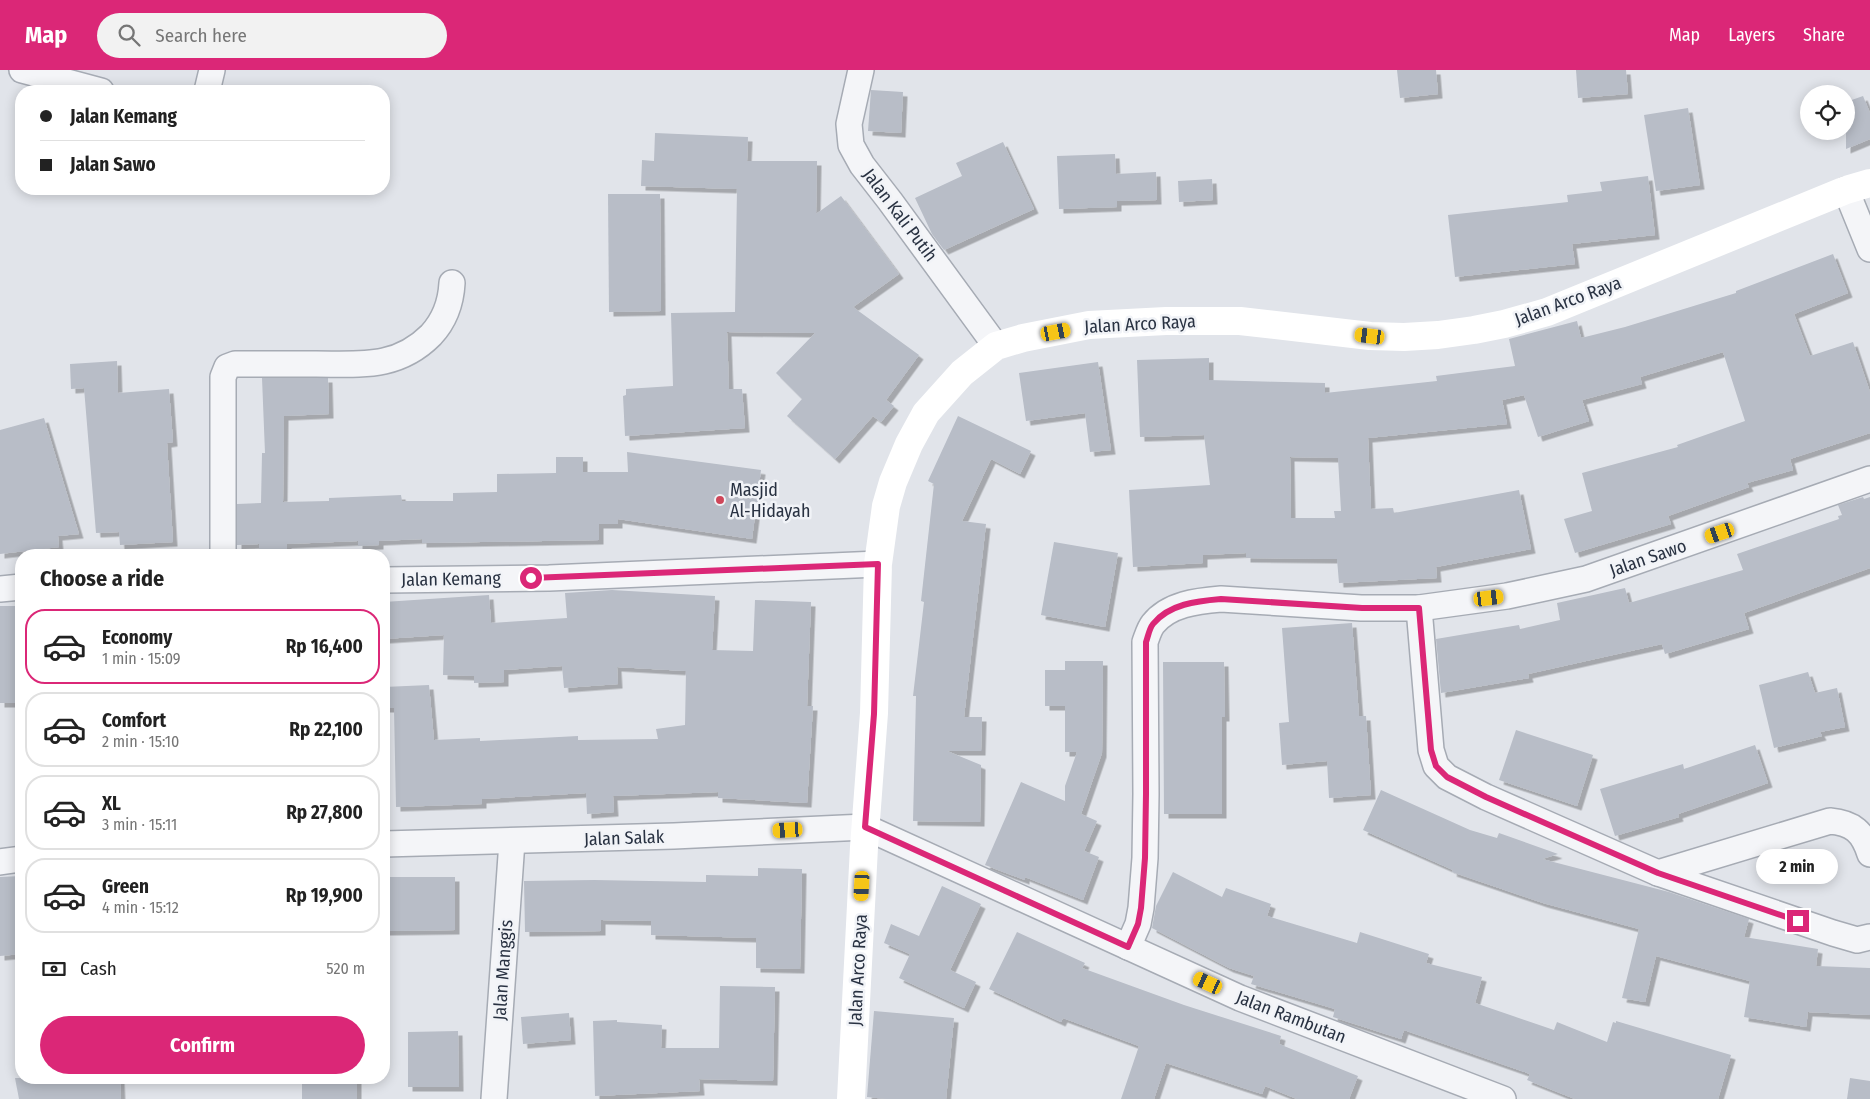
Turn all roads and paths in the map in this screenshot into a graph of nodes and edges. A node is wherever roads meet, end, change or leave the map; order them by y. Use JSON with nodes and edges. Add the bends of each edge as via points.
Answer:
{"nodes":[{"id":1,"x":22,"y":70,"type":"edge"},
{"id":2,"x":212,"y":70,"type":"edge"},
{"id":3,"x":861,"y":70,"type":"edge"},
{"id":4,"x":78,"y":85,"type":"edge"},
{"id":5,"x":208,"y":85,"type":"edge"},
{"id":6,"x":1858,"y":186,"type":"edge"},
{"id":7,"x":1870,"y":248,"type":"edge"},
{"id":8,"x":452,"y":283,"type":"dead end"},
{"id":9,"x":996,"y":346,"type":"junction"},
{"id":10,"x":1870,"y":479,"type":"edge"},
{"id":11,"x":223,"y":549,"type":"edge"},
{"id":12,"x":878,"y":564,"type":"junction"},
{"id":13,"x":390,"y":580,"type":"edge"},
{"id":14,"x":15,"y":588,"type":"edge"},
{"id":15,"x":0,"y":590,"type":"edge"},
{"id":16,"x":1419,"y":608,"type":"junction"},
{"id":17,"x":865,"y":827,"type":"junction"},
{"id":18,"x":512,"y":841,"type":"junction"},
{"id":19,"x":390,"y":844,"type":"edge"},
{"id":20,"x":1870,"y":854,"type":"edge"},
{"id":21,"x":15,"y":860,"type":"edge"},
{"id":22,"x":0,"y":862,"type":"edge"},
{"id":23,"x":1658,"y":873,"type":"junction"},
{"id":24,"x":1870,"y":937,"type":"edge"},
{"id":25,"x":1128,"y":947,"type":"junction"},
{"id":26,"x":494,"y":1099,"type":"edge"},
{"id":27,"x":851,"y":1099,"type":"edge"},
{"id":28,"x":1503,"y":1099,"type":"edge"}],
"edges":[{"from":1,"to":4,"type":"street"},
{"from":2,"to":5,"type":"street"},
{"from":3,"to":9,"type":"street","name":"Jalan Kali Putih","via":[[849,124],[851,145],[862,165]]},
{"from":6,"to":7,"type":"street"},
{"from":6,"to":9,"type":"main road","name":"Jalan Arco Raya","via":[[1547,312],[1474,330],[1404,338],[1240,321],[1166,321],[1089,325]]},
{"from":8,"to":11,"type":"street","via":[[441,323],[407,354],[366,364],[235,364],[227,368],[223,377]]},
{"from":9,"to":12,"type":"main road","name":"Jalan Arco Raya","via":[[962,373],[926,413],[909,444],[886,506]]},
{"from":10,"to":16,"type":"street","name":"Jalan Sawo","via":[[1586,579],[1506,596]]},
{"from":12,"to":13,"type":"street","name":"Jalan Kemang","via":[[549,578]]},
{"from":12,"to":17,"type":"main road","name":"Jalan Arco Raya","via":[[874,714]]},
{"from":14,"to":15,"type":"street"},
{"from":16,"to":23,"type":"street","via":[[1431,750],[1436,766],[1447,777],[1486,797]]},
{"from":16,"to":25,"type":"street","name":"Jalan Sawo","via":[[1362,608],[1221,599],[1180,606],[1163,615],[1152,626],[1146,642],[1143,891],[1138,924]]},
{"from":17,"to":18,"type":"street","name":"Jalan Salak"},
{"from":17,"to":25,"type":"street","name":"Jalan Rambutan"},
{"from":17,"to":27,"type":"main road","name":"Jalan Arco Raya"},
{"from":18,"to":19,"type":"street","name":"Jalan Salak"},
{"from":18,"to":26,"type":"street","name":"Jalan Manggis"},
{"from":20,"to":23,"type":"street","via":[[1858,831],[1845,822],[1830,821]]},
{"from":21,"to":22,"type":"street"},
{"from":23,"to":24,"type":"street","via":[[1832,933],[1857,940]]},
{"from":25,"to":28,"type":"street","name":"Jalan Rambutan","via":[[1240,998]]}]}
